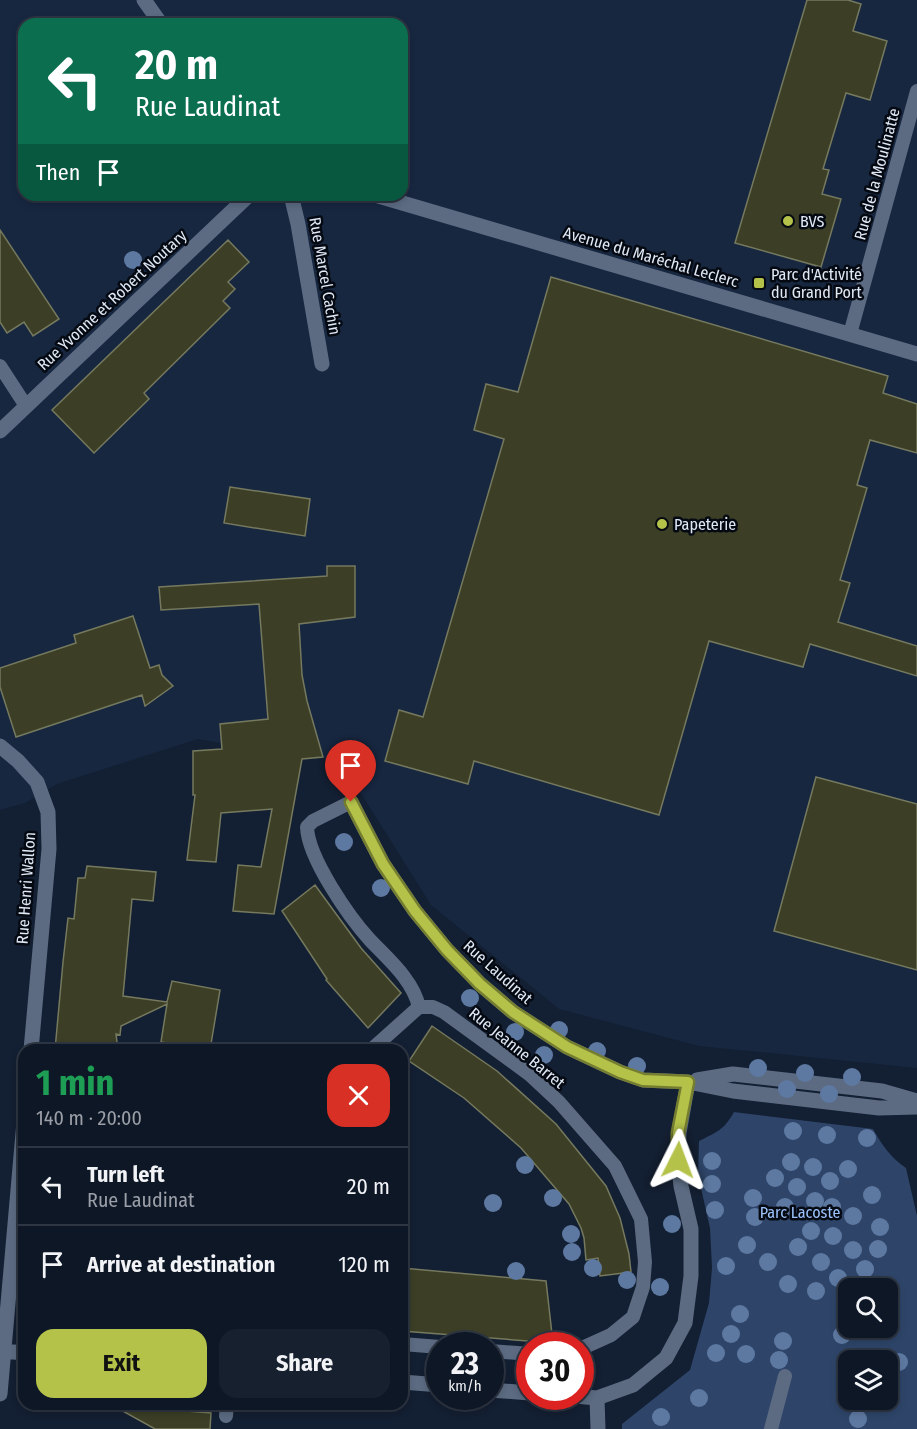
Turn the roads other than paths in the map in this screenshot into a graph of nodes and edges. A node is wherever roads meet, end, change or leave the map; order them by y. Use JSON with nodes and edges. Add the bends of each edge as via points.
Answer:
{"nodes":[{"id":1,"x":144,"y":0,"type":"edge"},
{"id":2,"x":157,"y":18,"type":"edge"},
{"id":3,"x":917,"y":91,"type":"edge"},
{"id":4,"x":243,"y":201,"type":"edge"},
{"id":5,"x":292,"y":201,"type":"edge"},
{"id":6,"x":396,"y":201,"type":"edge"},
{"id":7,"x":850,"y":334,"type":"junction"},
{"id":8,"x":917,"y":354,"type":"edge"},
{"id":9,"x":322,"y":363,"type":"dead end"},
{"id":10,"x":0,"y":366,"type":"edge"},
{"id":11,"x":26,"y":406,"type":"junction"},
{"id":12,"x":0,"y":431,"type":"edge"},
{"id":13,"x":0,"y":746,"type":"edge"},
{"id":14,"x":351,"y":802,"type":"joint"},
{"id":15,"x":419,"y":1007,"type":"junction"},
{"id":16,"x":32,"y":1044,"type":"edge"},
{"id":17,"x":378,"y":1044,"type":"edge"},
{"id":18,"x":688,"y":1082,"type":"junction"},
{"id":19,"x":917,"y":1101,"type":"edge"},
{"id":20,"x":917,"y":1107,"type":"edge"},
{"id":21,"x":18,"y":1187,"type":"edge"},
{"id":22,"x":594,"y":1343,"type":"edge"},
{"id":23,"x":408,"y":1344,"type":"edge"},
{"id":24,"x":426,"y":1346,"type":"edge"},
{"id":25,"x":3,"y":1351,"type":"junction"},
{"id":26,"x":18,"y":1352,"type":"edge"},
{"id":27,"x":785,"y":1376,"type":"dead end"},
{"id":28,"x":408,"y":1382,"type":"edge"},
{"id":29,"x":426,"y":1384,"type":"edge"},
{"id":30,"x":0,"y":1394,"type":"edge"},
{"id":31,"x":594,"y":1398,"type":"edge"},
{"id":32,"x":597,"y":1398,"type":"junction"},
{"id":33,"x":598,"y":1429,"type":"edge"},
{"id":34,"x":771,"y":1429,"type":"edge"}],
"edges":[{"from":1,"to":2,"type":"street"},
{"from":3,"to":7,"type":"lane","name":"Rue de la Moulinatte"},
{"from":4,"to":11,"type":"street","name":"Rue Yvonne et Robert Noutary"},
{"from":5,"to":9,"type":"street","name":"Rue Marcel Cachin"},
{"from":6,"to":7,"type":"street","name":"Avenue du Maréchal Leclerc"},
{"from":7,"to":8,"type":"street","name":"Avenue du Maréchal Leclerc"},
{"from":10,"to":11,"type":"lane"},
{"from":11,"to":12,"type":"street","name":"Rue Yvonne et Robert Noutary"},
{"from":13,"to":16,"type":"street","name":"Rue Henri Wallon","via":[[37,782],[48,812],[49,849]]},
{"from":14,"to":15,"type":"lane","via":[[313,821],[307,828],[307,838],[343,906],[410,984]]},
{"from":14,"to":18,"type":"street","name":"Rue Laudinat","via":[[383,864],[415,911],[447,950],[513,1012],[567,1047],[620,1072],[643,1080]]},
{"from":15,"to":17,"type":"lane"},
{"from":15,"to":22,"type":"lane","name":"Rue Jeanne Barret","via":[[444,1012],[529,1074],[615,1166],[640,1219],[645,1262],[643,1287],[633,1317]]},
{"from":18,"to":19,"type":"street","name":"Rue Laudinat","via":[[733,1074],[882,1091]]},
{"from":18,"to":20,"type":"street","name":"Rue Laudinat","via":[[879,1108]]},
{"from":18,"to":32,"type":"street","via":[[678,1133],[681,1186],[691,1230],[685,1323],[666,1358],[633,1385]]},
{"from":21,"to":25,"type":"street"},
{"from":23,"to":24,"type":"lane"},
{"from":25,"to":26,"type":"street"},
{"from":25,"to":30,"type":"street"},
{"from":27,"to":34,"type":"lane"},
{"from":28,"to":29,"type":"street"},
{"from":31,"to":32,"type":"street"},
{"from":32,"to":33,"type":"street"}]}
